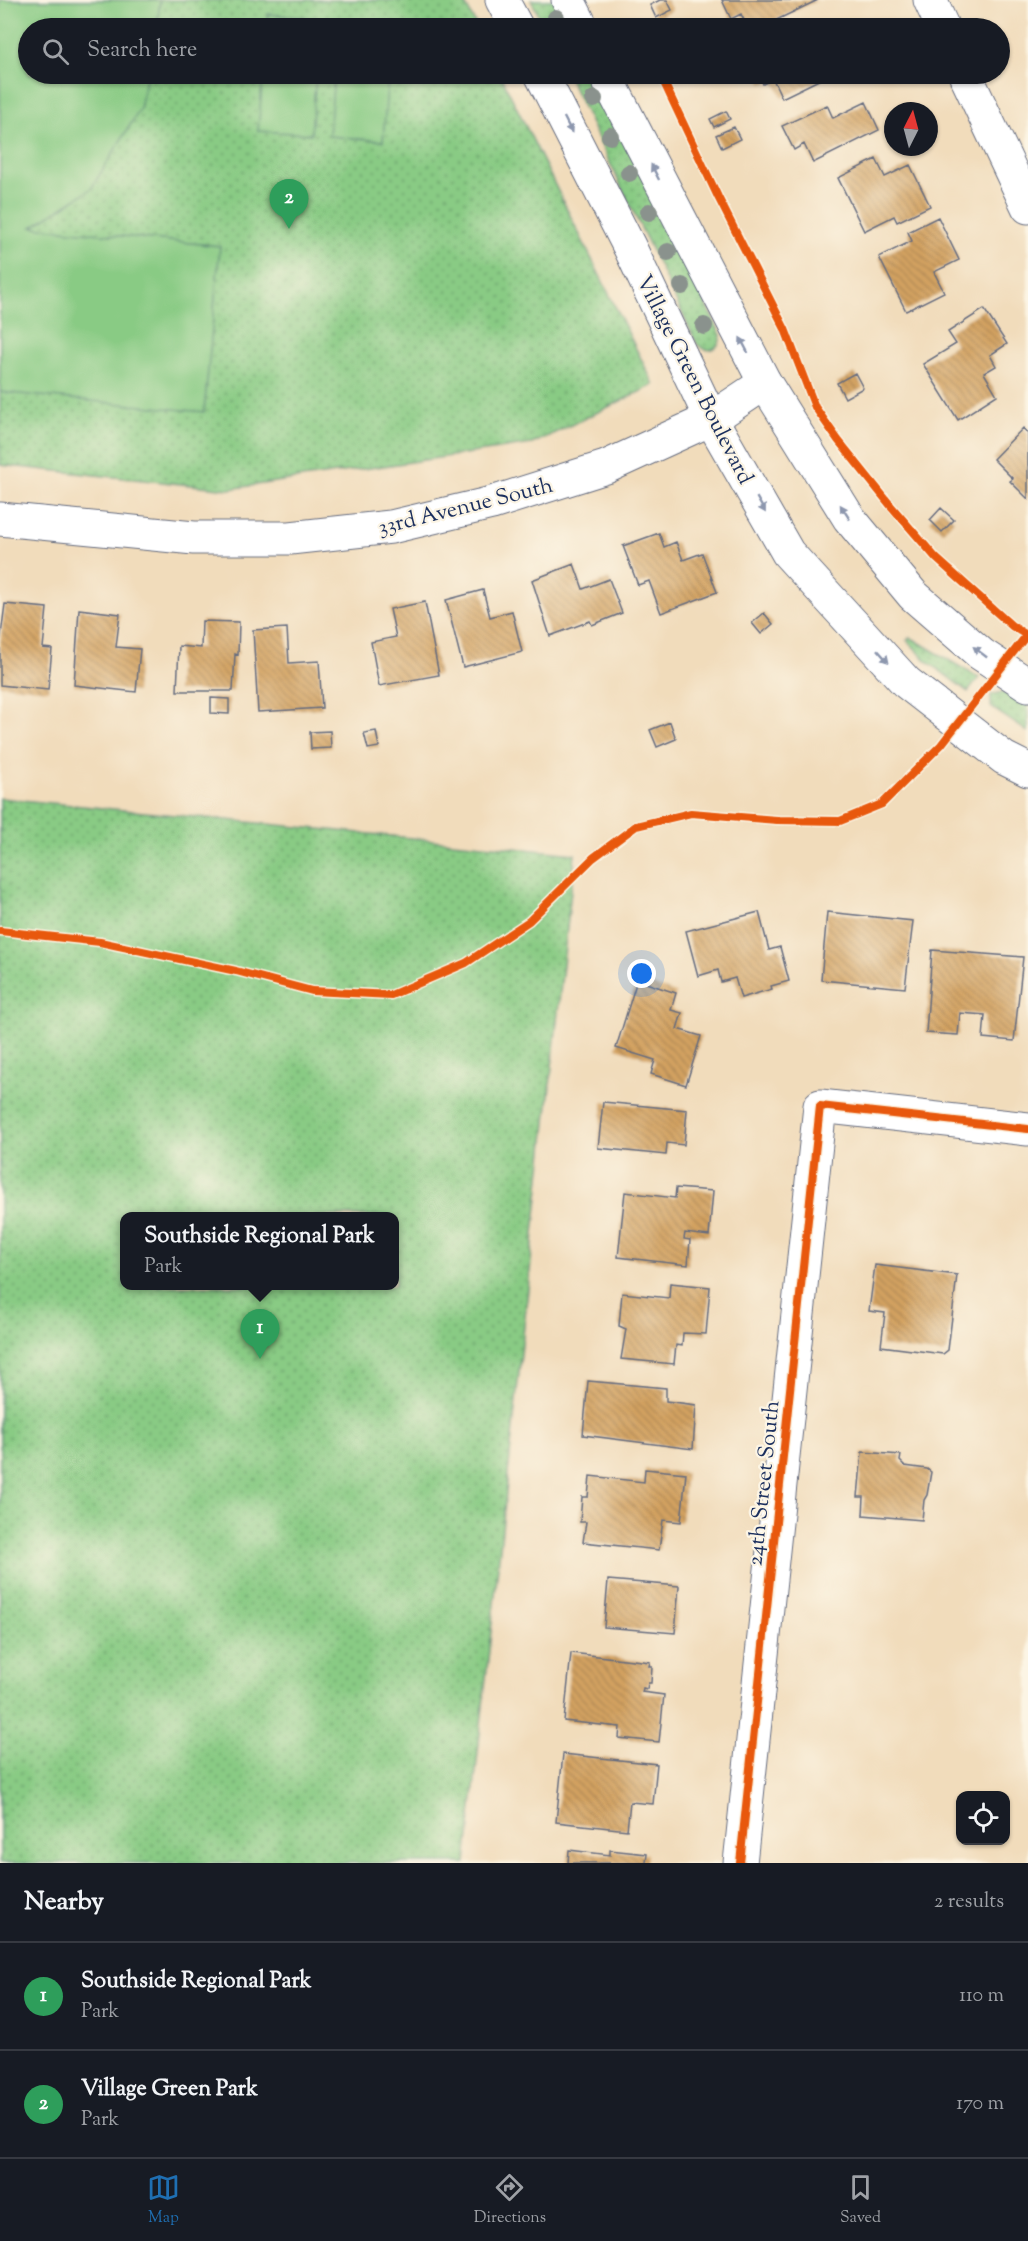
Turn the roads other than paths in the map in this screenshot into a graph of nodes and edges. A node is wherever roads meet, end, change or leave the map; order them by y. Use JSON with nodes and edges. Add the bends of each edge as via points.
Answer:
{"nodes":[{"id":1,"x":502,"y":0,"type":"edge"},
{"id":2,"x":567,"y":0,"type":"edge"},
{"id":3,"x":930,"y":0,"type":"edge"},
{"id":4,"x":512,"y":18,"type":"edge"},
{"id":5,"x":577,"y":18,"type":"edge"},
{"id":6,"x":938,"y":18,"type":"edge"},
{"id":7,"x":546,"y":84,"type":"edge"},
{"id":8,"x":610,"y":84,"type":"edge"},
{"id":9,"x":970,"y":84,"type":"edge"},
{"id":10,"x":1028,"y":207,"type":"edge"},
{"id":11,"x":765,"y":383,"type":"junction"},
{"id":12,"x":711,"y":419,"type":"junction"},
{"id":13,"x":0,"y":519,"type":"edge"},
{"id":14,"x":1028,"y":685,"type":"edge"},
{"id":15,"x":1028,"y":770,"type":"edge"},
{"id":16,"x":1028,"y":1129,"type":"edge"},
{"id":17,"x":740,"y":1863,"type":"edge"}],
"edges":[{"from":1,"to":4,"type":"street"},
{"from":2,"to":5,"type":"street"},
{"from":3,"to":6,"type":"street"},
{"from":7,"to":12,"type":"street","name":"Village Green Boulevard","one_way":true},
{"from":11,"to":8,"type":"street","one_way":true},
{"from":9,"to":10,"type":"street"},
{"from":11,"to":12,"type":"street","name":"33rd Avenue South"},
{"from":14,"to":11,"type":"street","one_way":true,"via":[[981,654],[913,595],[849,518]]},
{"from":12,"to":13,"type":"street","name":"33rd Avenue South","via":[[606,467],[492,503],[391,527],[290,537],[194,538]]},
{"from":12,"to":15,"type":"street","name":"Village Green Boulevard","one_way":true,"via":[[788,553],[906,681],[1004,758]]},
{"from":16,"to":17,"type":"street","name":"24th Street South","via":[[820,1106]]}]}
